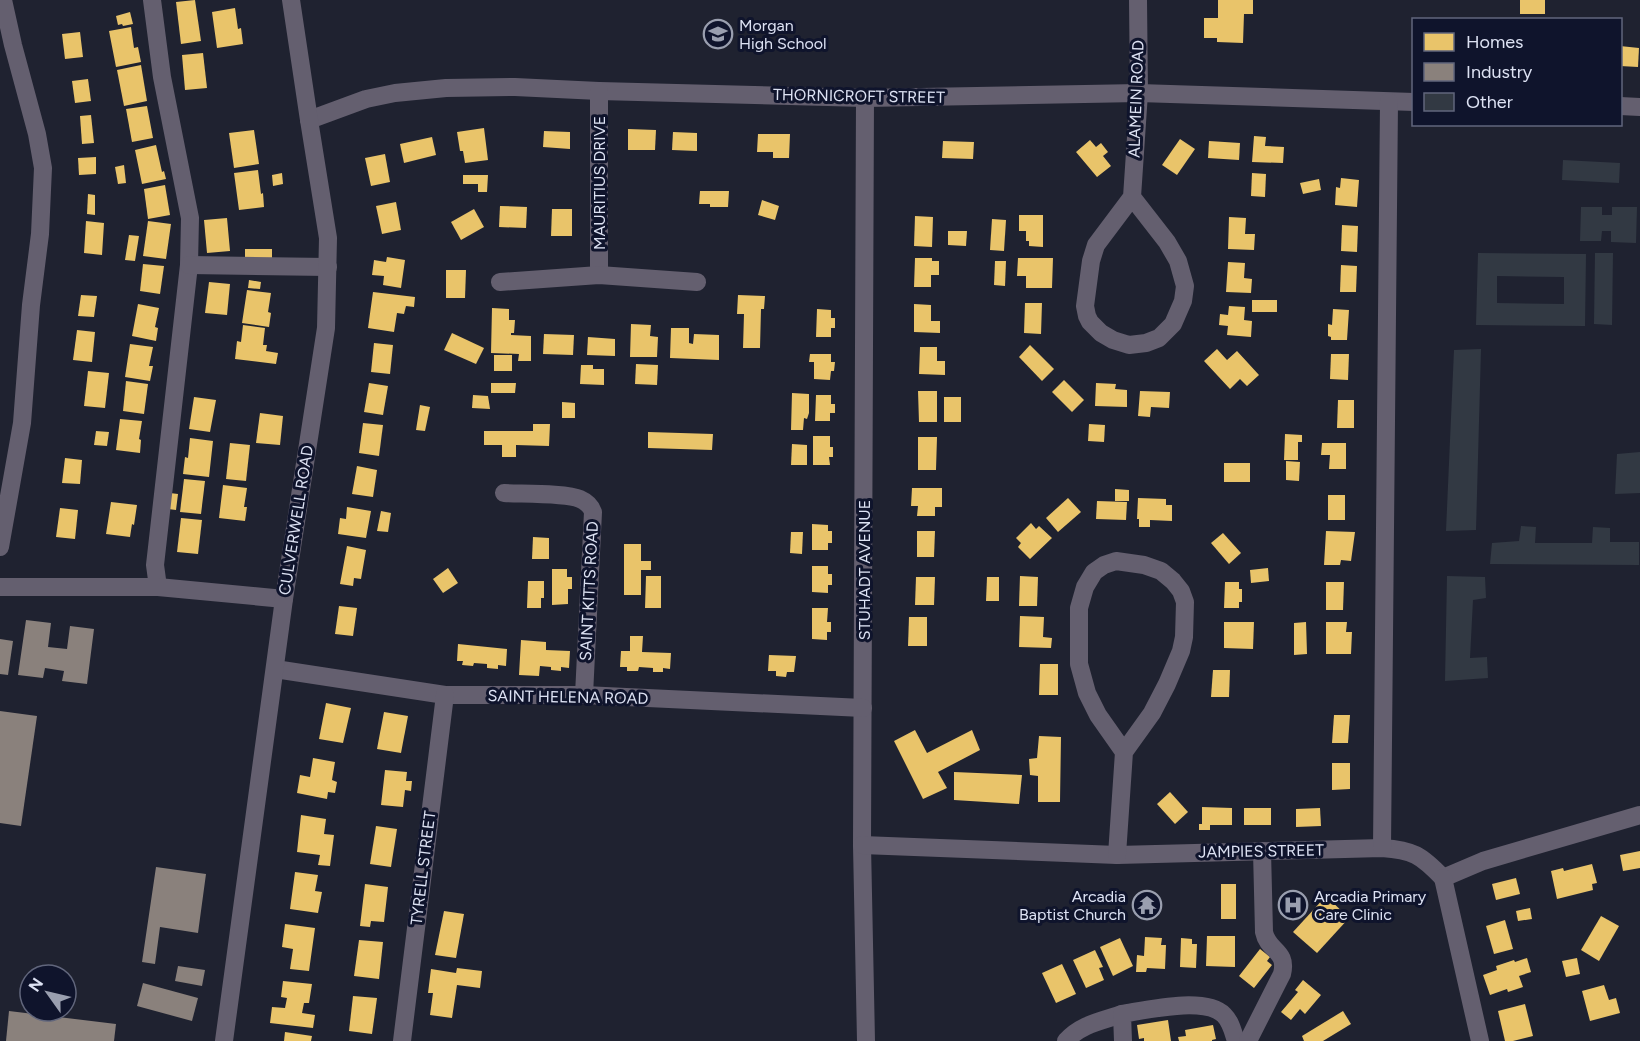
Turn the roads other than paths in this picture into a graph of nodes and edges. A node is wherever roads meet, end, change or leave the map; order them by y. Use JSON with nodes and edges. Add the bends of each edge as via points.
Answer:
{"nodes":[{"id":1,"x":3,"y":0,"type":"edge"},
{"id":2,"x":152,"y":0,"type":"edge"},
{"id":3,"x":291,"y":0,"type":"edge"},
{"id":4,"x":1138,"y":0,"type":"edge"},
{"id":5,"x":599,"y":91,"type":"junction"},
{"id":6,"x":1139,"y":93,"type":"junction"},
{"id":7,"x":865,"y":98,"type":"junction"},
{"id":8,"x":1389,"y":102,"type":"junction"},
{"id":9,"x":1412,"y":102,"type":"edge"},
{"id":10,"x":1622,"y":106,"type":"edge"},
{"id":11,"x":1640,"y":107,"type":"edge"},
{"id":12,"x":309,"y":120,"type":"junction"},
{"id":13,"x":1132,"y":197,"type":"junction"},
{"id":14,"x":189,"y":265,"type":"junction"},
{"id":15,"x":328,"y":267,"type":"junction"},
{"id":16,"x":599,"y":275,"type":"junction"},
{"id":17,"x":500,"y":282,"type":"dead end"},
{"id":18,"x":697,"y":282,"type":"dead end"},
{"id":19,"x":504,"y":494,"type":"dead end"},
{"id":20,"x":0,"y":547,"type":"edge"},
{"id":21,"x":0,"y":587,"type":"edge"},
{"id":22,"x":158,"y":587,"type":"junction"},
{"id":23,"x":284,"y":599,"type":"junction"},
{"id":24,"x":275,"y":669,"type":"junction"},
{"id":25,"x":445,"y":695,"type":"junction"},
{"id":26,"x":584,"y":695,"type":"junction"},
{"id":27,"x":863,"y":708,"type":"junction"},
{"id":28,"x":1124,"y":752,"type":"junction"},
{"id":29,"x":1640,"y":815,"type":"edge"},
{"id":30,"x":862,"y":845,"type":"junction"},
{"id":31,"x":1382,"y":848,"type":"junction"},
{"id":32,"x":1262,"y":851,"type":"junction"},
{"id":33,"x":1117,"y":855,"type":"junction"},
{"id":34,"x":1443,"y":878,"type":"junction"},
{"id":35,"x":1122,"y":1014,"type":"junction"},
{"id":36,"x":224,"y":1041,"type":"edge"},
{"id":37,"x":402,"y":1041,"type":"edge"},
{"id":38,"x":866,"y":1041,"type":"edge"},
{"id":39,"x":1066,"y":1041,"type":"edge"},
{"id":40,"x":1123,"y":1041,"type":"edge"},
{"id":41,"x":1236,"y":1041,"type":"edge"},
{"id":42,"x":1248,"y":1041,"type":"edge"},
{"id":43,"x":1480,"y":1041,"type":"edge"}],
"edges":[{"from":1,"to":20,"type":"street","via":[[43,168],[22,423]]},
{"from":2,"to":14,"type":"street","via":[[162,76],[190,218]]},
{"from":3,"to":12,"type":"street","name":"CULVERWELL ROAD"},
{"from":4,"to":6,"type":"street","name":"ALAMEIN ROAD"},
{"from":5,"to":7,"type":"street","name":"THORNICROFT STREET"},
{"from":5,"to":12,"type":"street","name":"THORNICROFT STREET","via":[[515,87],[395,93]]},
{"from":5,"to":16,"type":"street","name":"MAURITIUS DRIVE"},
{"from":6,"to":7,"type":"street","name":"THORNICROFT STREET"},
{"from":6,"to":8,"type":"street","name":"THORNICROFT STREET"},
{"from":6,"to":13,"type":"street","name":"ALAMEIN ROAD"},
{"from":7,"to":27,"type":"street","name":"STUHADT AVENUE"},
{"from":8,"to":9,"type":"street","name":"THORNICROFT STREET"},
{"from":8,"to":31,"type":"street"},
{"from":10,"to":11,"type":"street"},
{"from":12,"to":15,"type":"street","name":"CULVERWELL ROAD","via":[[328,238]]},
{"from":13,"to":13,"type":"street","via":[[1167,242],[1185,286],[1184,301],[1173,324],[1159,338],[1129,345],[1101,333],[1090,322],[1085,306],[1090,261],[1096,245]]},
{"from":14,"to":15,"type":"street"},
{"from":14,"to":22,"type":"street","via":[[155,565]]},
{"from":15,"to":23,"type":"street","name":"CULVERWELL ROAD","via":[[326,328]]},
{"from":16,"to":17,"type":"street"},
{"from":16,"to":18,"type":"street"},
{"from":19,"to":26,"type":"street","name":"SAINT KITTS ROAD","via":[[573,497],[591,506]]},
{"from":21,"to":22,"type":"street"},
{"from":22,"to":23,"type":"street"},
{"from":23,"to":24,"type":"street","name":"CULVERWELL ROAD"},
{"from":24,"to":25,"type":"street","name":"SAINT HELENA ROAD"},
{"from":24,"to":36,"type":"street","name":"CULVERWELL ROAD"},
{"from":25,"to":26,"type":"street","name":"SAINT HELENA ROAD"},
{"from":25,"to":37,"type":"street","name":"TYRELL STREET"},
{"from":26,"to":27,"type":"street","name":"SAINT HELENA ROAD"},
{"from":27,"to":30,"type":"street","name":"STUHADT AVENUE"},
{"from":28,"to":28,"type":"street","via":[[1098,715],[1079,664],[1079,608],[1085,586],[1094,572],[1116,561],[1161,571],[1181,591],[1185,602],[1181,651],[1152,713]]},
{"from":28,"to":33,"type":"street"},
{"from":29,"to":34,"type":"street","via":[[1483,861]]},
{"from":30,"to":33,"type":"street","name":"JAMPIES STREET"},
{"from":30,"to":38,"type":"street","name":"STUHADT AVENUE"},
{"from":31,"to":32,"type":"street","name":"JAMPIES STREET"},
{"from":31,"to":34,"type":"street","name":"JAMPIES STREET","via":[[1405,850],[1428,862]]},
{"from":32,"to":33,"type":"street","name":"JAMPIES STREET"},
{"from":32,"to":42,"type":"street","via":[[1265,939],[1282,956],[1284,965]]},
{"from":34,"to":43,"type":"street"},
{"from":35,"to":39,"type":"street","via":[[1083,1027]]},
{"from":35,"to":40,"type":"street"},
{"from":35,"to":41,"type":"street","via":[[1200,1005],[1224,1015],[1232,1025]]}]}
